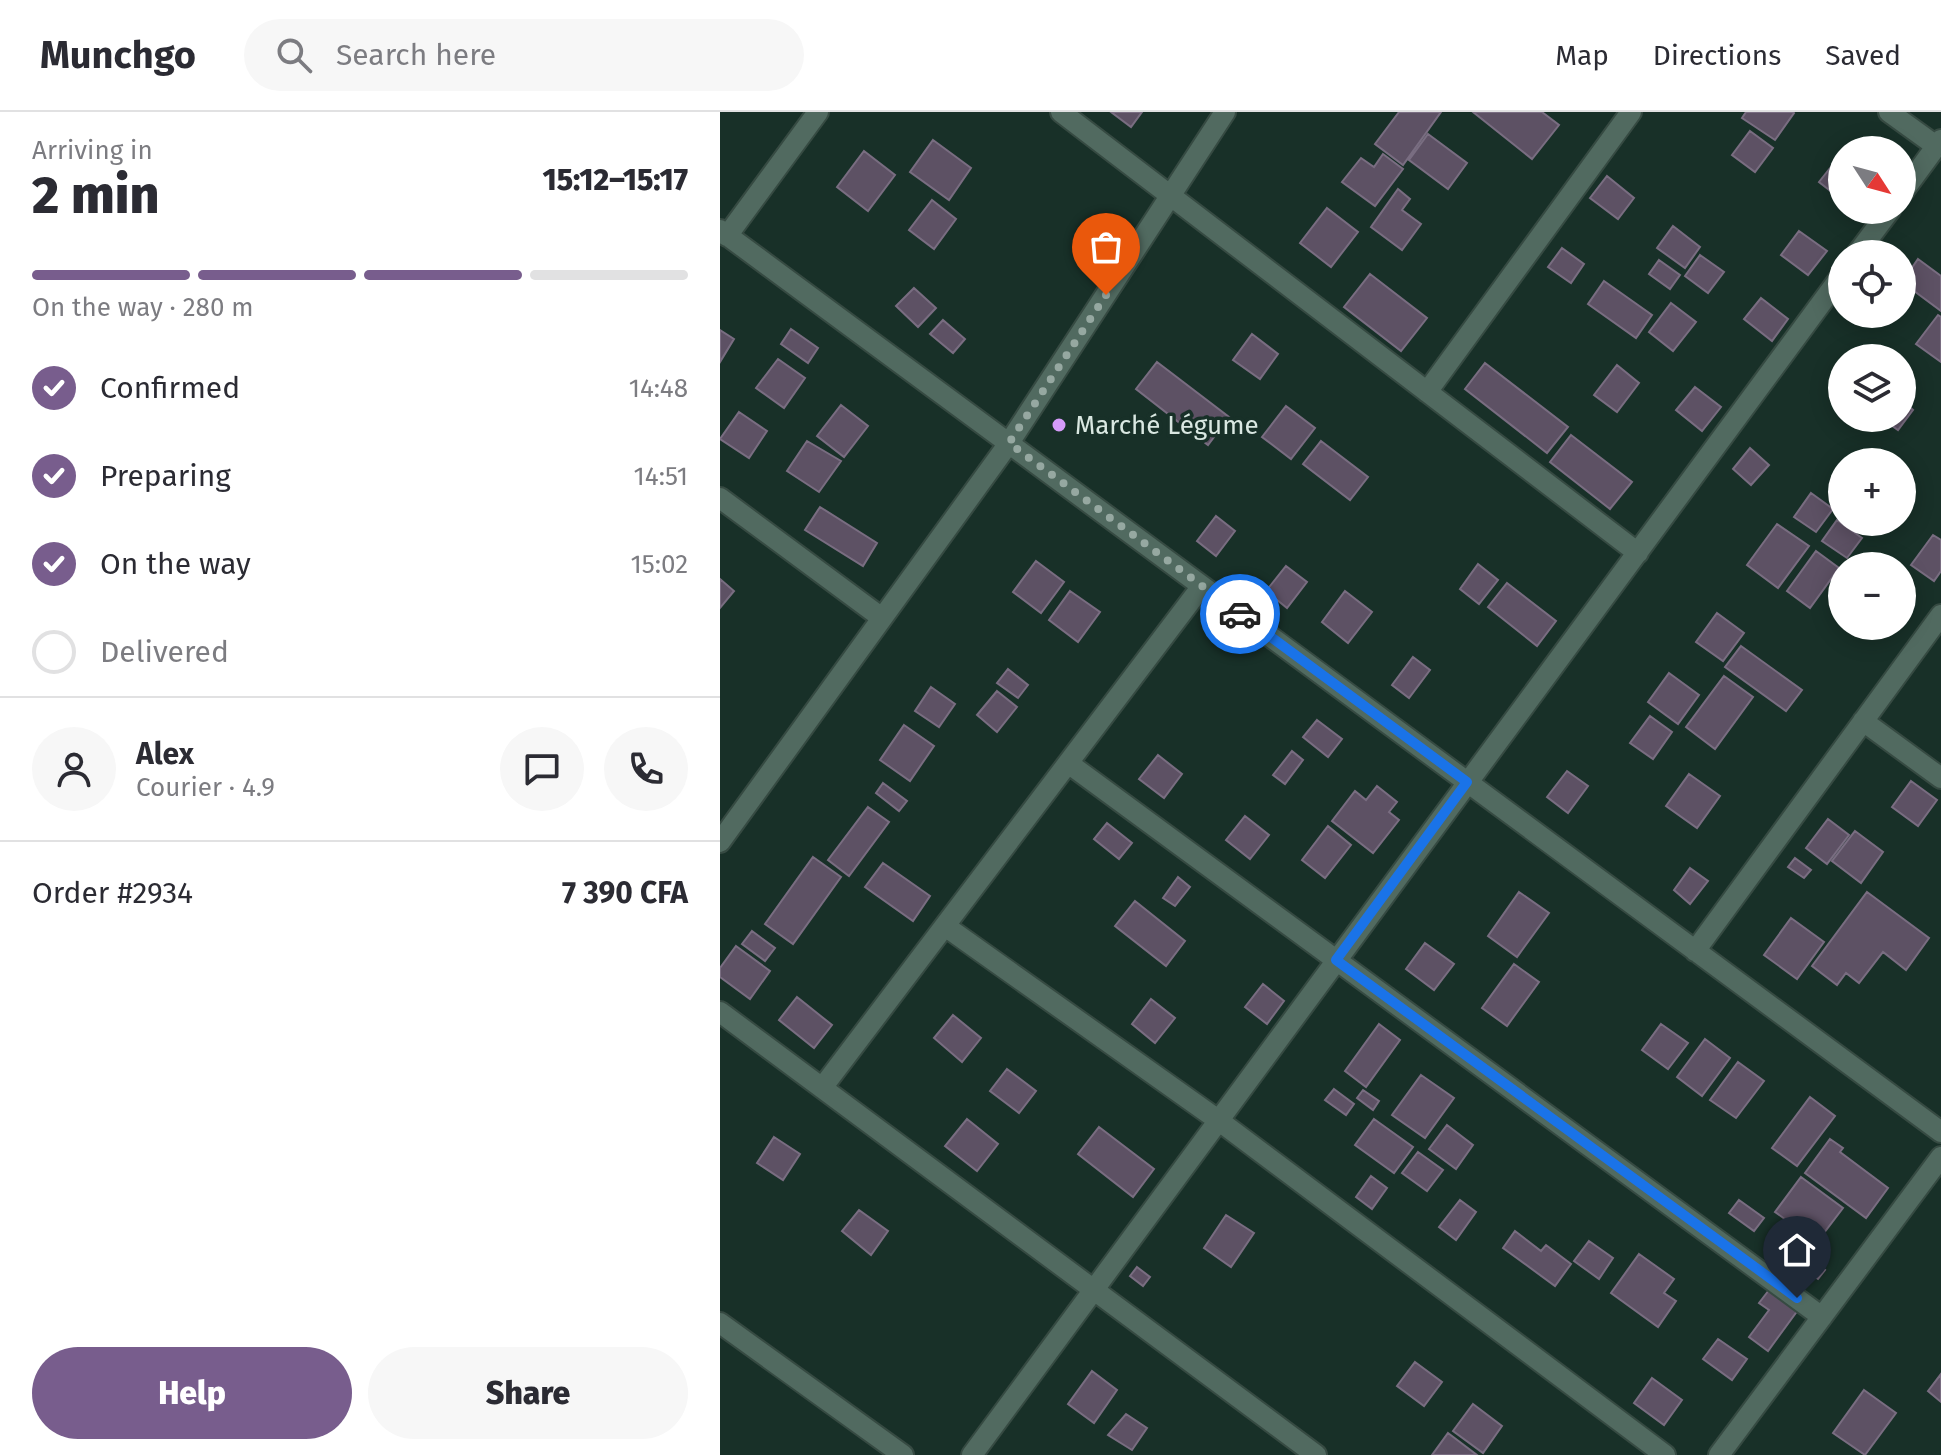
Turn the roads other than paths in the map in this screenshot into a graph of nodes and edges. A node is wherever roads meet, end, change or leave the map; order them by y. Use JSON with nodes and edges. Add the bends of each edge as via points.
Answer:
{"nodes":[{"id":1,"x":818,"y":112,"type":"edge"},
{"id":2,"x":1061,"y":112,"type":"edge"},
{"id":3,"x":1225,"y":112,"type":"edge"},
{"id":4,"x":1631,"y":112,"type":"edge"},
{"id":5,"x":1889,"y":112,"type":"edge"},
{"id":6,"x":1939,"y":143,"type":"edge"},
{"id":7,"x":1916,"y":174,"type":"edge"},
{"id":8,"x":1171,"y":196,"type":"junction"},
{"id":9,"x":724,"y":233,"type":"edge"},
{"id":10,"x":1828,"y":294,"type":"edge"},
{"id":11,"x":1427,"y":392,"type":"junction"},
{"id":12,"x":1009,"y":443,"type":"junction"},
{"id":13,"x":720,"y":498,"type":"edge"},
{"id":14,"x":1638,"y":553,"type":"junction"},
{"id":15,"x":1202,"y":586,"type":"junction"},
{"id":16,"x":1941,"y":615,"type":"edge"},
{"id":17,"x":882,"y":618,"type":"junction"},
{"id":18,"x":1863,"y":721,"type":"junction"},
{"id":19,"x":1068,"y":763,"type":"junction"},
{"id":20,"x":1941,"y":778,"type":"edge"},
{"id":21,"x":1467,"y":782,"type":"junction"},
{"id":22,"x":720,"y":842,"type":"edge"},
{"id":23,"x":945,"y":926,"type":"junction"},
{"id":24,"x":1695,"y":951,"type":"junction"},
{"id":25,"x":1336,"y":960,"type":"junction"},
{"id":26,"x":720,"y":1012,"type":"edge"},
{"id":27,"x":822,"y":1088,"type":"junction"},
{"id":28,"x":1218,"y":1120,"type":"junction"},
{"id":29,"x":1941,"y":1132,"type":"edge"},
{"id":30,"x":1941,"y":1157,"type":"edge"},
{"id":31,"x":1093,"y":1290,"type":"junction"},
{"id":32,"x":1822,"y":1317,"type":"junction"},
{"id":33,"x":720,"y":1323,"type":"edge"},
{"id":34,"x":903,"y":1455,"type":"edge"},
{"id":35,"x":972,"y":1455,"type":"edge"},
{"id":36,"x":1316,"y":1455,"type":"edge"},
{"id":37,"x":1665,"y":1455,"type":"edge"},
{"id":38,"x":1719,"y":1455,"type":"edge"}],
"edges":[{"from":1,"to":9,"type":"street"},
{"from":2,"to":8,"type":"street"},
{"from":3,"to":8,"type":"street"},
{"from":4,"to":11,"type":"street"},
{"from":5,"to":6,"type":"street"},
{"from":6,"to":7,"type":"street"},
{"from":8,"to":11,"type":"street"},
{"from":8,"to":12,"type":"street"},
{"from":9,"to":12,"type":"street"},
{"from":10,"to":14,"type":"street"},
{"from":11,"to":14,"type":"street"},
{"from":12,"to":15,"type":"street"},
{"from":12,"to":17,"type":"street"},
{"from":13,"to":17,"type":"street"},
{"from":14,"to":21,"type":"street"},
{"from":15,"to":19,"type":"street"},
{"from":15,"to":21,"type":"street"},
{"from":16,"to":18,"type":"street"},
{"from":17,"to":22,"type":"street"},
{"from":18,"to":20,"type":"street"},
{"from":18,"to":24,"type":"street"},
{"from":19,"to":23,"type":"street"},
{"from":19,"to":25,"type":"street"},
{"from":21,"to":24,"type":"street"},
{"from":21,"to":25,"type":"street"},
{"from":23,"to":27,"type":"street"},
{"from":23,"to":28,"type":"street"},
{"from":24,"to":29,"type":"street"},
{"from":25,"to":28,"type":"street"},
{"from":25,"to":32,"type":"street"},
{"from":26,"to":27,"type":"street"},
{"from":27,"to":31,"type":"street"},
{"from":28,"to":31,"type":"street"},
{"from":28,"to":37,"type":"street"},
{"from":30,"to":32,"type":"street"},
{"from":31,"to":35,"type":"street"},
{"from":31,"to":36,"type":"street"},
{"from":32,"to":38,"type":"street"},
{"from":33,"to":34,"type":"street"}]}
